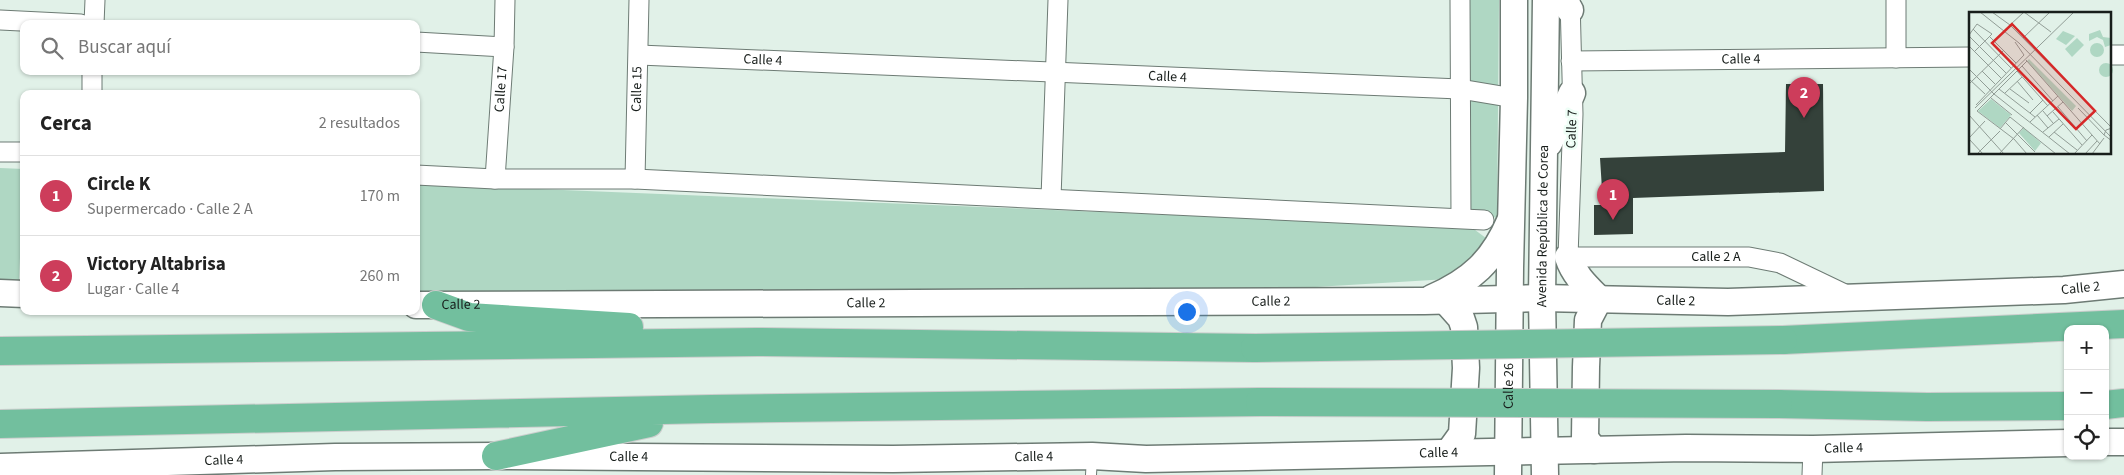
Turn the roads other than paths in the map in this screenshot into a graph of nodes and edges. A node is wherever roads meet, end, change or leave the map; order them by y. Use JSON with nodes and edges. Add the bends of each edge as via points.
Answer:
{"nodes":[{"id":1,"x":95,"y":0,"type":"edge"},
{"id":2,"x":505,"y":0,"type":"edge"},
{"id":3,"x":639,"y":0,"type":"edge"},
{"id":4,"x":1058,"y":0,"type":"edge"},
{"id":5,"x":1460,"y":0,"type":"edge"},
{"id":6,"x":1514,"y":0,"type":"edge"},
{"id":7,"x":1896,"y":0,"type":"edge"},
{"id":8,"x":1562,"y":2,"type":"edge"},
{"id":9,"x":0,"y":20,"type":"edge"},
{"id":10,"x":94,"y":20,"type":"edge"},
{"id":11,"x":20,"y":21,"type":"edge"},
{"id":12,"x":420,"y":42,"type":"edge"},
{"id":13,"x":504,"y":47,"type":"junction"},
{"id":14,"x":639,"y":55,"type":"junction"},
{"id":15,"x":1969,"y":57,"type":"edge"},
{"id":16,"x":1896,"y":58,"type":"junction"},
{"id":17,"x":1571,"y":61,"type":"junction"},
{"id":18,"x":1054,"y":73,"type":"junction"},
{"id":19,"x":92,"y":75,"type":"edge"},
{"id":20,"x":1460,"y":89,"type":"junction"},
{"id":21,"x":92,"y":90,"type":"edge"},
{"id":22,"x":1572,"y":93,"type":"junction"},
{"id":23,"x":1514,"y":98,"type":"junction"},
{"id":24,"x":1545,"y":150,"type":"junction"},
{"id":25,"x":0,"y":152,"type":"edge"},
{"id":26,"x":20,"y":152,"type":"edge"},
{"id":27,"x":420,"y":175,"type":"edge"},
{"id":28,"x":494,"y":179,"type":"junction"},
{"id":29,"x":635,"y":179,"type":"junction"},
{"id":30,"x":1051,"y":198,"type":"junction"},
{"id":31,"x":1513,"y":216,"type":"junction"},
{"id":32,"x":1461,"y":218,"type":"junction"},
{"id":33,"x":1484,"y":220,"type":"dead end"},
{"id":34,"x":1568,"y":257,"type":"junction"},
{"id":35,"x":2124,"y":284,"type":"edge"},
{"id":36,"x":0,"y":293,"type":"edge"},
{"id":37,"x":20,"y":294,"type":"edge"},
{"id":38,"x":1542,"y":298,"type":"junction"},
{"id":39,"x":1510,"y":299,"type":"junction"},
{"id":40,"x":1599,"y":299,"type":"junction"},
{"id":41,"x":1855,"y":299,"type":"junction"},
{"id":42,"x":1435,"y":301,"type":"junction"},
{"id":43,"x":426,"y":305,"type":"edge"},
{"id":44,"x":2124,"y":324,"type":"edge"},
{"id":45,"x":757,"y":342,"type":"junction"},
{"id":46,"x":0,"y":351,"type":"edge"},
{"id":47,"x":2124,"y":402,"type":"edge"},
{"id":48,"x":2109,"y":404,"type":"edge"},
{"id":49,"x":2064,"y":406,"type":"edge"},
{"id":50,"x":711,"y":409,"type":"junction"},
{"id":51,"x":0,"y":424,"type":"edge"},
{"id":52,"x":2109,"y":442,"type":"edge"},
{"id":53,"x":2124,"y":442,"type":"edge"},
{"id":54,"x":2064,"y":443,"type":"edge"},
{"id":55,"x":1813,"y":449,"type":"junction"},
{"id":56,"x":1594,"y":450,"type":"junction"},
{"id":57,"x":1449,"y":452,"type":"junction"},
{"id":58,"x":496,"y":456,"type":"junction"},
{"id":59,"x":1544,"y":463,"type":"edge"},
{"id":60,"x":1508,"y":464,"type":"edge"},
{"id":61,"x":1091,"y":466,"type":"edge"},
{"id":62,"x":0,"y":467,"type":"edge"},
{"id":63,"x":138,"y":469,"type":"edge"},
{"id":64,"x":1812,"y":475,"type":"edge"}],
"edges":[{"from":1,"to":10,"type":"street"},
{"from":2,"to":13,"type":"street","name":"Calle 17"},
{"from":3,"to":14,"type":"street","name":"Calle 15"},
{"from":4,"to":18,"type":"street"},
{"from":5,"to":20,"type":"street"},
{"from":6,"to":23,"type":"main road"},
{"from":7,"to":16,"type":"street"},
{"from":8,"to":17,"type":"street","name":"Calle 7"},
{"from":8,"to":24,"type":"main road","name":"Avenida República de Corea"},
{"from":9,"to":11,"type":"street"},
{"from":12,"to":13,"type":"street"},
{"from":13,"to":28,"type":"street","name":"Calle 17"},
{"from":14,"to":18,"type":"street","name":"Calle 4"},
{"from":14,"to":29,"type":"street","name":"Calle 15"},
{"from":15,"to":16,"type":"street","name":"Calle 4"},
{"from":16,"to":17,"type":"street","name":"Calle 4"},
{"from":17,"to":22,"type":"street","name":"Calle 7"},
{"from":18,"to":20,"type":"street","name":"Calle 4"},
{"from":18,"to":30,"type":"street"},
{"from":19,"to":21,"type":"street"},
{"from":20,"to":23,"type":"street","name":"Calle 4"},
{"from":20,"to":32,"type":"street"},
{"from":22,"to":24,"type":"main road"},
{"from":22,"to":34,"type":"street","name":"Calle 7"},
{"from":23,"to":31,"type":"main road"},
{"from":24,"to":38,"type":"main road","name":"Avenida República de Corea"},
{"from":25,"to":26,"type":"street"},
{"from":27,"to":28,"type":"street"},
{"from":28,"to":29,"type":"street"},
{"from":29,"to":30,"type":"street"},
{"from":30,"to":32,"type":"street"},
{"from":31,"to":39,"type":"main road"},
{"from":31,"to":42,"type":"main road","via":[[1501,243],[1472,276]]},
{"from":32,"to":33,"type":"street"},
{"from":34,"to":40,"type":"main road","via":[[1580,280]]},
{"from":34,"to":41,"type":"street","name":"Calle 2 A","via":[[1749,257],[1780,262]]},
{"from":35,"to":41,"type":"main road","name":"Calle 2","via":[[2064,290]]},
{"from":36,"to":37,"type":"main road"},
{"from":38,"to":39,"type":"main road","name":"Calle 2"},
{"from":38,"to":40,"type":"main road","name":"Calle 2"},
{"from":38,"to":59,"type":"main road","name":"Avenida República de Corea"},
{"from":39,"to":42,"type":"main road","name":"Calle 2"},
{"from":39,"to":60,"type":"main road","name":"Calle 26"},
{"from":40,"to":41,"type":"main road","name":"Calle 2","via":[[1728,302]]},
{"from":40,"to":56,"type":"main road","via":[[1588,320],[1586,367],[1586,438]]},
{"from":42,"to":43,"type":"main road","name":"Calle 2"},
{"from":42,"to":57,"type":"main road","via":[[1461,318],[1464,327],[1466,368],[1462,434]]},
{"from":43,"to":45,"type":"highway","via":[[469,317],[658,328]]},
{"from":44,"to":45,"type":"highway","bridge":true,"via":[[1783,340],[1255,348]]},
{"from":45,"to":46,"type":"highway"},
{"from":47,"to":48,"type":"highway"},
{"from":49,"to":50,"type":"highway","bridge":true,"via":[[1260,402]]},
{"from":50,"to":51,"type":"highway"},
{"from":50,"to":58,"type":"highway"},
{"from":52,"to":53,"type":"main road"},
{"from":54,"to":55,"type":"main road","name":"Calle 4"},
{"from":55,"to":56,"type":"main road","name":"Calle 4"},
{"from":55,"to":64,"type":"street"},
{"from":56,"to":59,"type":"main road","name":"Calle 4"},
{"from":57,"to":60,"type":"main road","name":"Calle 4"},
{"from":57,"to":61,"type":"main road","name":"Calle 4"},
{"from":58,"to":61,"type":"main road","name":"Calle 4"},
{"from":58,"to":63,"type":"main road","name":"Calle 4"},
{"from":59,"to":60,"type":"main road","name":"Calle 4"},
{"from":62,"to":63,"type":"main road","name":"Calle 4"}]}
